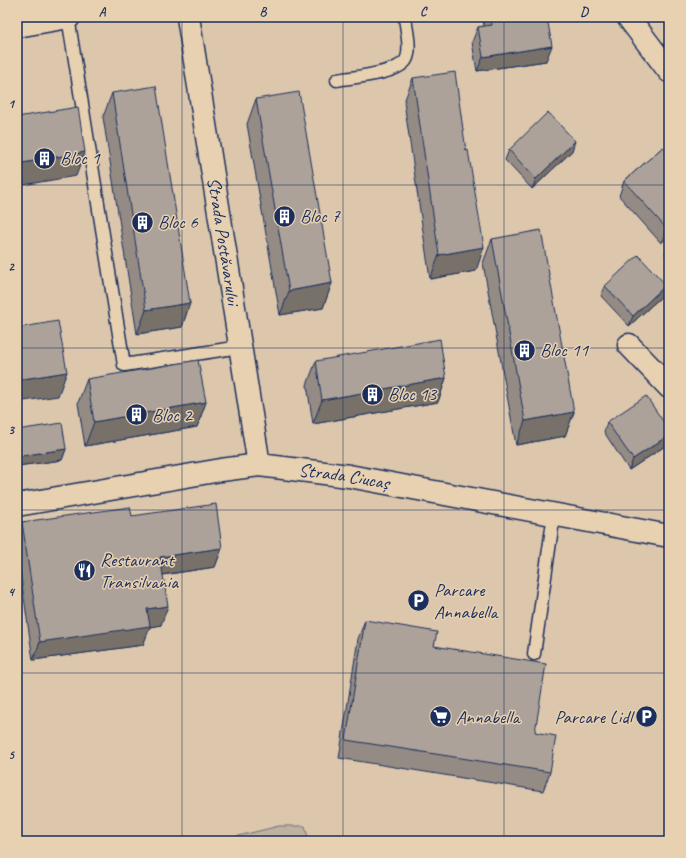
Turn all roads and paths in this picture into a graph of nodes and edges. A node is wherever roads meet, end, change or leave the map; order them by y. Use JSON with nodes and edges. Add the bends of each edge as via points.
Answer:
{"nodes":[{"id":1,"x":69,"y":17,"type":"edge"},
{"id":2,"x":188,"y":17,"type":"edge"},
{"id":3,"x":405,"y":17,"type":"edge"},
{"id":4,"x":628,"y":17,"type":"edge"},
{"id":5,"x":17,"y":26,"type":"edge"},
{"id":6,"x":669,"y":71,"type":"edge"},
{"id":7,"x":337,"y":80,"type":"dead end"},
{"id":8,"x":629,"y":345,"type":"dead end"},
{"id":9,"x":240,"y":347,"type":"junction"},
{"id":10,"x":669,"y":387,"type":"edge"},
{"id":11,"x":259,"y":465,"type":"junction"},
{"id":12,"x":17,"y":505,"type":"edge"},
{"id":13,"x":554,"y":514,"type":"junction"},
{"id":14,"x":669,"y":536,"type":"edge"},
{"id":15,"x":534,"y":654,"type":"dead end"}],
"edges":[{"from":1,"to":5,"type":"street"},
{"from":1,"to":9,"type":"lane","via":[[124,365]]},
{"from":2,"to":9,"type":"street","name":"Strada Postăvarului"},
{"from":3,"to":7,"type":"lane","via":[[408,48],[406,59],[396,69]]},
{"from":4,"to":6,"type":"street"},
{"from":8,"to":10,"type":"street"},
{"from":9,"to":11,"type":"street","name":"Strada Postăvarului"},
{"from":11,"to":12,"type":"street","name":"Strada Ciucaș"},
{"from":11,"to":13,"type":"street","name":"Strada Ciucaș","via":[[349,476]]},
{"from":13,"to":14,"type":"street","name":"Strada Ciucaș"},
{"from":13,"to":15,"type":"lane"}]}
